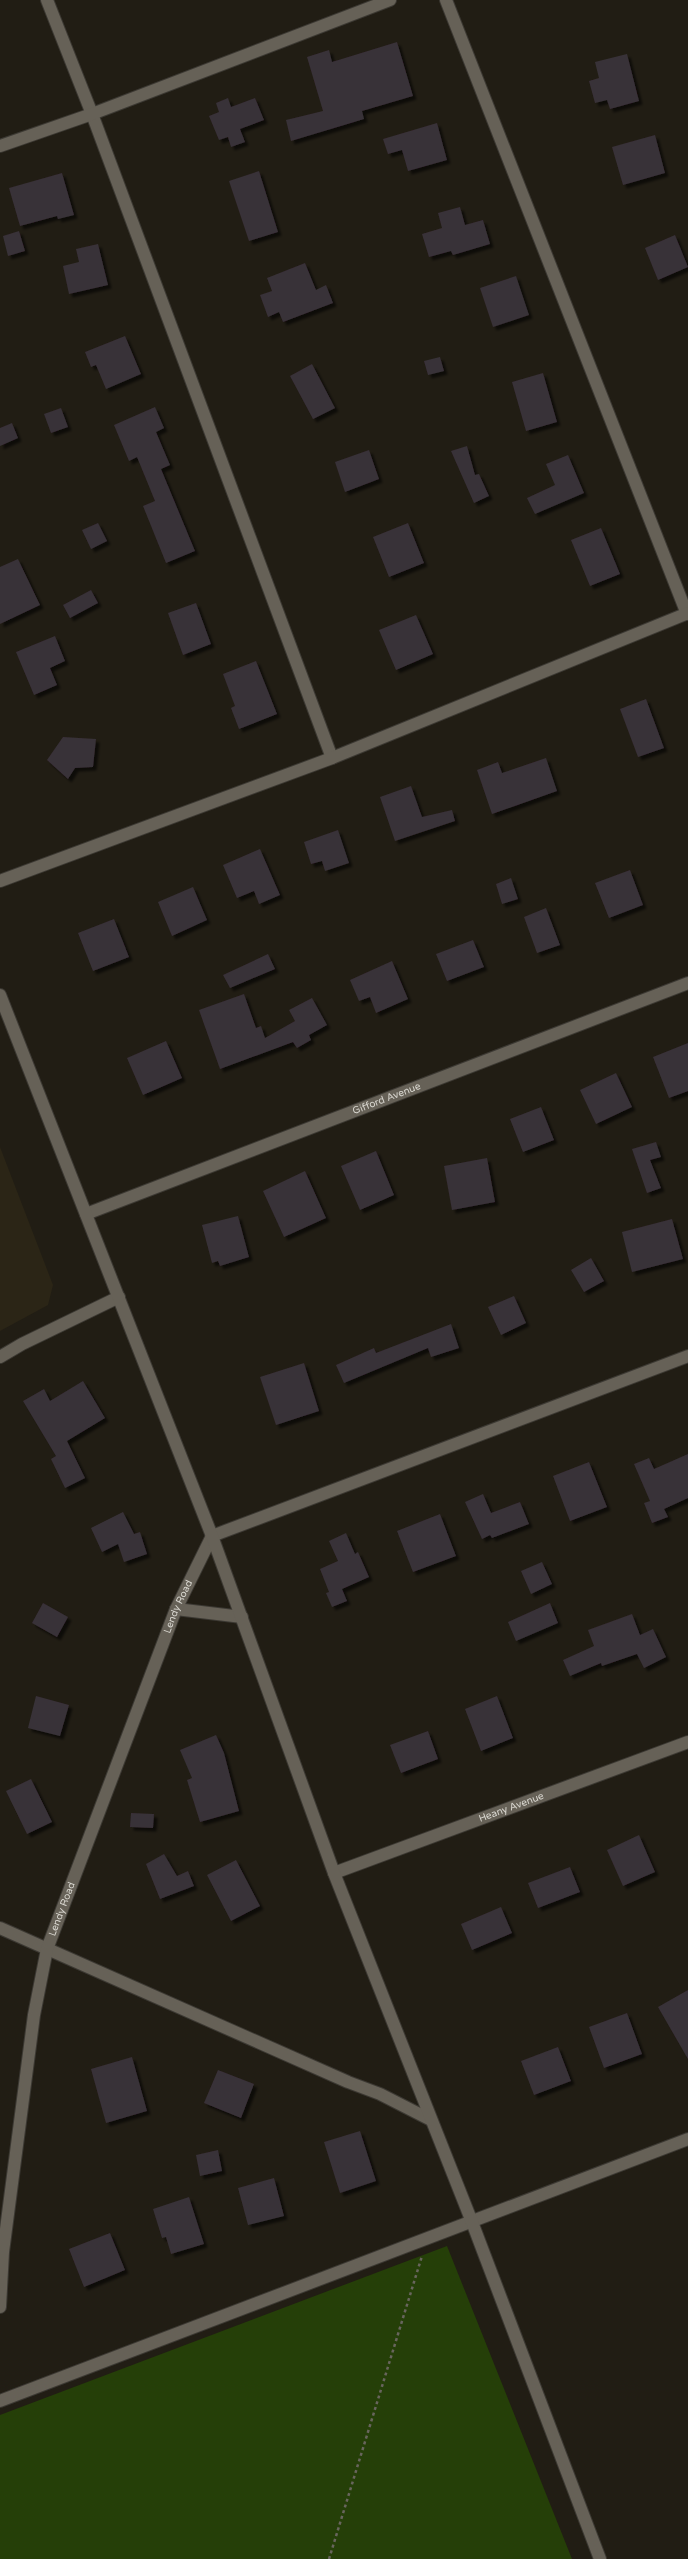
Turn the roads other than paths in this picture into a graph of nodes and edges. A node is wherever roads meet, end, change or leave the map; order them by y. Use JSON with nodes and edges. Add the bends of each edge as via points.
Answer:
{"nodes":[{"id":1,"x":47,"y":0,"type":"edge"},
{"id":2,"x":390,"y":0,"type":"edge"},
{"id":3,"x":446,"y":0,"type":"edge"},
{"id":4,"x":92,"y":114,"type":"junction"},
{"id":5,"x":0,"y":146,"type":"edge"},
{"id":6,"x":688,"y":614,"type":"edge"},
{"id":7,"x":332,"y":758,"type":"junction"},
{"id":8,"x":0,"y":881,"type":"edge"},
{"id":9,"x":688,"y":983,"type":"edge"},
{"id":10,"x":0,"y":995,"type":"edge"},
{"id":11,"x":86,"y":1214,"type":"junction"},
{"id":12,"x":119,"y":1297,"type":"junction"},
{"id":13,"x":688,"y":1356,"type":"edge"},
{"id":14,"x":0,"y":1357,"type":"edge"},
{"id":15,"x":212,"y":1536,"type":"junction"},
{"id":16,"x":176,"y":1609,"type":"junction"},
{"id":17,"x":242,"y":1616,"type":"junction"},
{"id":18,"x":688,"y":1742,"type":"edge"},
{"id":19,"x":334,"y":1873,"type":"junction"},
{"id":20,"x":0,"y":1928,"type":"edge"},
{"id":21,"x":47,"y":1949,"type":"junction"},
{"id":22,"x":431,"y":2120,"type":"junction"},
{"id":23,"x":688,"y":2140,"type":"edge"},
{"id":24,"x":472,"y":2222,"type":"junction"},
{"id":25,"x":0,"y":2307,"type":"edge"},
{"id":26,"x":0,"y":2401,"type":"edge"},
{"id":27,"x":600,"y":2559,"type":"edge"}],
"edges":[{"from":1,"to":4,"type":"street"},
{"from":2,"to":4,"type":"street"},
{"from":3,"to":6,"type":"street"},
{"from":4,"to":5,"type":"street"},
{"from":4,"to":7,"type":"street"},
{"from":6,"to":7,"type":"street"},
{"from":7,"to":8,"type":"street"},
{"from":9,"to":11,"type":"street","name":"Gifford Avenue"},
{"from":10,"to":11,"type":"street"},
{"from":11,"to":12,"type":"street"},
{"from":12,"to":14,"type":"street"},
{"from":12,"to":15,"type":"street"},
{"from":13,"to":15,"type":"street"},
{"from":15,"to":16,"type":"street","name":"Lendy Road"},
{"from":15,"to":17,"type":"street"},
{"from":16,"to":17,"type":"street"},
{"from":16,"to":21,"type":"street","name":"Lendy Road"},
{"from":17,"to":19,"type":"street"},
{"from":18,"to":19,"type":"street","name":"Heany Avenue"},
{"from":19,"to":22,"type":"street"},
{"from":20,"to":21,"type":"street"},
{"from":21,"to":22,"type":"street","via":[[380,2094]]},
{"from":21,"to":25,"type":"street","name":"Lendy Road","via":[[33,2023],[3,2252]]},
{"from":22,"to":24,"type":"street"},
{"from":23,"to":24,"type":"street"},
{"from":24,"to":26,"type":"street"},
{"from":24,"to":27,"type":"street"}]}
